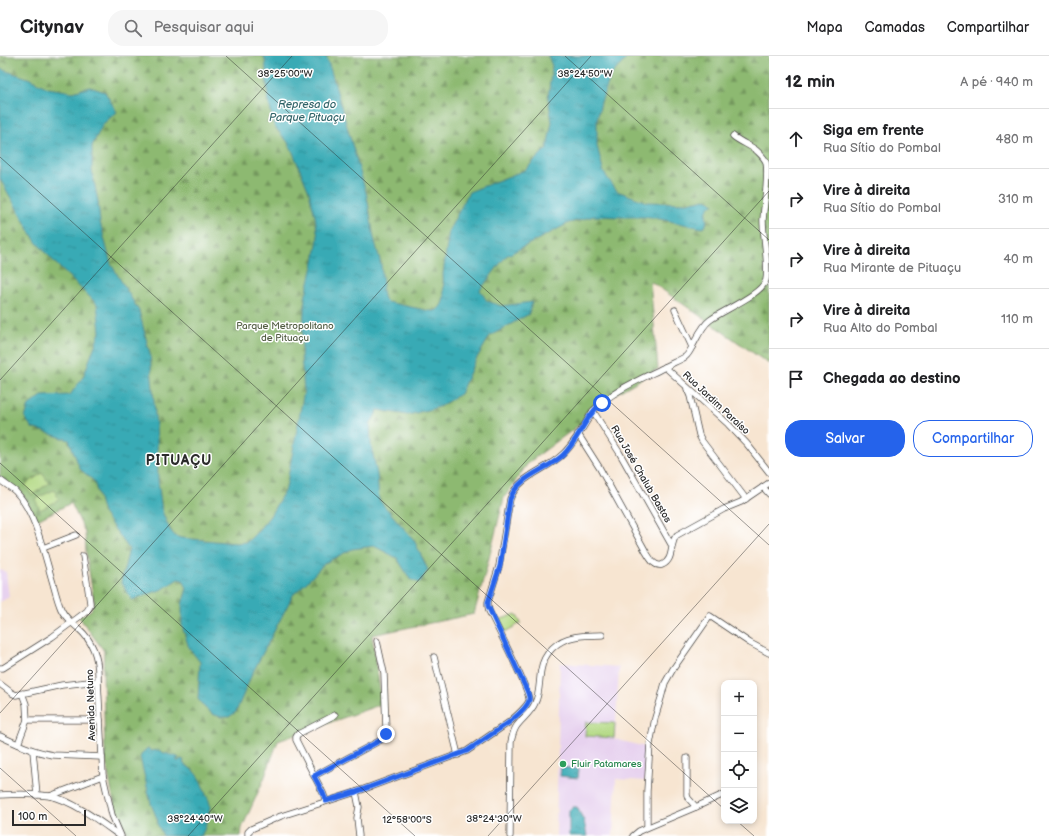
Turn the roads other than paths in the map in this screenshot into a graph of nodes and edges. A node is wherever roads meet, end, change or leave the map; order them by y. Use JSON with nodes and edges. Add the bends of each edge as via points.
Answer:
{"nodes":[{"id":1,"x":733,"y":136,"type":"dead end"},
{"id":2,"x":768,"y":283,"type":"edge"},
{"id":3,"x":675,"y":310,"type":"dead end"},
{"id":4,"x":692,"y":347,"type":"junction"},
{"id":5,"x":665,"y":367,"type":"junction"},
{"id":6,"x":686,"y":387,"type":"junction"},
{"id":7,"x":593,"y":411,"type":"junction"},
{"id":8,"x":578,"y":434,"type":"junction"},
{"id":9,"x":769,"y":472,"type":"edge"},
{"id":10,"x":0,"y":480,"type":"edge"},
{"id":11,"x":769,"y":483,"type":"edge"},
{"id":12,"x":763,"y":487,"type":"junction"},
{"id":13,"x":769,"y":494,"type":"edge"},
{"id":14,"x":746,"y":499,"type":"junction"},
{"id":15,"x":76,"y":535,"type":"dead end"},
{"id":16,"x":672,"y":546,"type":"junction"},
{"id":17,"x":43,"y":548,"type":"junction"},
{"id":18,"x":83,"y":556,"type":"dead end"},
{"id":19,"x":71,"y":622,"type":"junction"},
{"id":20,"x":602,"y":635,"type":"dead end"},
{"id":21,"x":377,"y":641,"type":"dead end"},
{"id":22,"x":769,"y":653,"type":"edge"},
{"id":23,"x":434,"y":657,"type":"dead end"},
{"id":24,"x":1,"y":668,"type":"edge"},
{"id":25,"x":98,"y":681,"type":"junction"},
{"id":26,"x":0,"y":684,"type":"edge"},
{"id":27,"x":19,"y":694,"type":"junction"},
{"id":28,"x":335,"y":715,"type":"dead end"},
{"id":29,"x":27,"y":720,"type":"junction"},
{"id":30,"x":100,"y":720,"type":"junction"},
{"id":31,"x":0,"y":736,"type":"edge"},
{"id":32,"x":18,"y":744,"type":"junction"},
{"id":33,"x":33,"y":750,"type":"junction"},
{"id":34,"x":458,"y":755,"type":"junction"},
{"id":35,"x":102,"y":757,"type":"junction"},
{"id":36,"x":687,"y":758,"type":"dead end"},
{"id":37,"x":103,"y":776,"type":"junction"},
{"id":38,"x":314,"y":776,"type":"junction"},
{"id":39,"x":356,"y":792,"type":"junction"},
{"id":40,"x":0,"y":795,"type":"edge"},
{"id":41,"x":37,"y":795,"type":"junction"},
{"id":42,"x":721,"y":795,"type":"edge"},
{"id":43,"x":50,"y":796,"type":"junction"},
{"id":44,"x":326,"y":801,"type":"junction"},
{"id":45,"x":696,"y":807,"type":"junction"},
{"id":46,"x":648,"y":827,"type":"junction"},
{"id":47,"x":121,"y":836,"type":"edge"},
{"id":48,"x":248,"y":836,"type":"edge"},
{"id":49,"x":359,"y":836,"type":"edge"},
{"id":50,"x":510,"y":836,"type":"edge"},
{"id":51,"x":633,"y":836,"type":"edge"}],
"edges":[{"from":1,"to":2,"type":"street","via":[[755,150],[767,168],[763,232],[768,260]]},
{"from":2,"to":4,"type":"street","via":[[706,323]]},
{"from":3,"to":4,"type":"street"},
{"from":4,"to":5,"type":"street","via":[[684,358]]},
{"from":5,"to":6,"type":"street","name":"Rua Jardim Paraíso"},
{"from":5,"to":7,"type":"street","via":[[618,391]]},
{"from":6,"to":9,"type":"street","name":"Rua Jardim Paraíso","via":[[733,429]]},
{"from":6,"to":14,"type":"street","via":[[702,441]]},
{"from":7,"to":8,"type":"street"},
{"from":7,"to":16,"type":"street","name":"Rua José Chalub Bastos"},
{"from":8,"to":16,"type":"street","via":[[652,562],[664,564],[670,557]]},
{"from":8,"to":34,"type":"street","via":[[562,456],[521,482],[512,493],[500,566],[488,602],[489,611],[528,694],[528,703],[504,726],[473,748]]},
{"from":10,"to":17,"type":"street","name":"Avenida Netuno","via":[[24,502]]},
{"from":11,"to":12,"type":"street"},
{"from":12,"to":13,"type":"street"},
{"from":12,"to":14,"type":"street"},
{"from":14,"to":16,"type":"street","via":[[677,535]]},
{"from":15,"to":17,"type":"street"},
{"from":17,"to":19,"type":"street","name":"Avenida Netuno","via":[[59,604]]},
{"from":18,"to":19,"type":"street","via":[[90,606]]},
{"from":19,"to":24,"type":"street","via":[[52,637]]},
{"from":19,"to":25,"type":"street","name":"Avenida Netuno","via":[[93,647],[99,668]]},
{"from":20,"to":50,"type":"street","via":[[566,639],[546,655],[535,705],[516,727],[511,742]]},
{"from":21,"to":38,"type":"street","via":[[385,677],[385,736]]},
{"from":22,"to":46,"type":"street","via":[[710,616],[673,669],[661,698],[650,744]]},
{"from":23,"to":34,"type":"street"},
{"from":25,"to":27,"type":"street"},
{"from":25,"to":30,"type":"street","name":"Avenida Netuno"},
{"from":26,"to":27,"type":"street","via":[[12,693]]},
{"from":27,"to":29,"type":"street","via":[[26,704]]},
{"from":28,"to":38,"type":"street","via":[[296,737]]},
{"from":29,"to":30,"type":"street"},
{"from":29,"to":32,"type":"street"},
{"from":30,"to":35,"type":"street","name":"Avenida Netuno"},
{"from":31,"to":32,"type":"street"},
{"from":32,"to":33,"type":"street"},
{"from":33,"to":35,"type":"street","via":[[53,755]]},
{"from":33,"to":41,"type":"street"},
{"from":34,"to":39,"type":"street"},
{"from":35,"to":37,"type":"street","name":"Avenida Netuno"},
{"from":36,"to":45,"type":"street","via":[[686,795]]},
{"from":37,"to":43,"type":"street"},
{"from":37,"to":47,"type":"street","name":"Avenida Netuno","via":[[112,815]]},
{"from":38,"to":44,"type":"street"},
{"from":39,"to":44,"type":"street"},
{"from":39,"to":49,"type":"street"},
{"from":40,"to":41,"type":"street"},
{"from":41,"to":43,"type":"street"},
{"from":42,"to":45,"type":"street"},
{"from":43,"to":47,"type":"street","via":[[73,805]]},
{"from":44,"to":48,"type":"street","via":[[266,822],[251,829]]},
{"from":45,"to":46,"type":"street"},
{"from":46,"to":51,"type":"street"}]}
